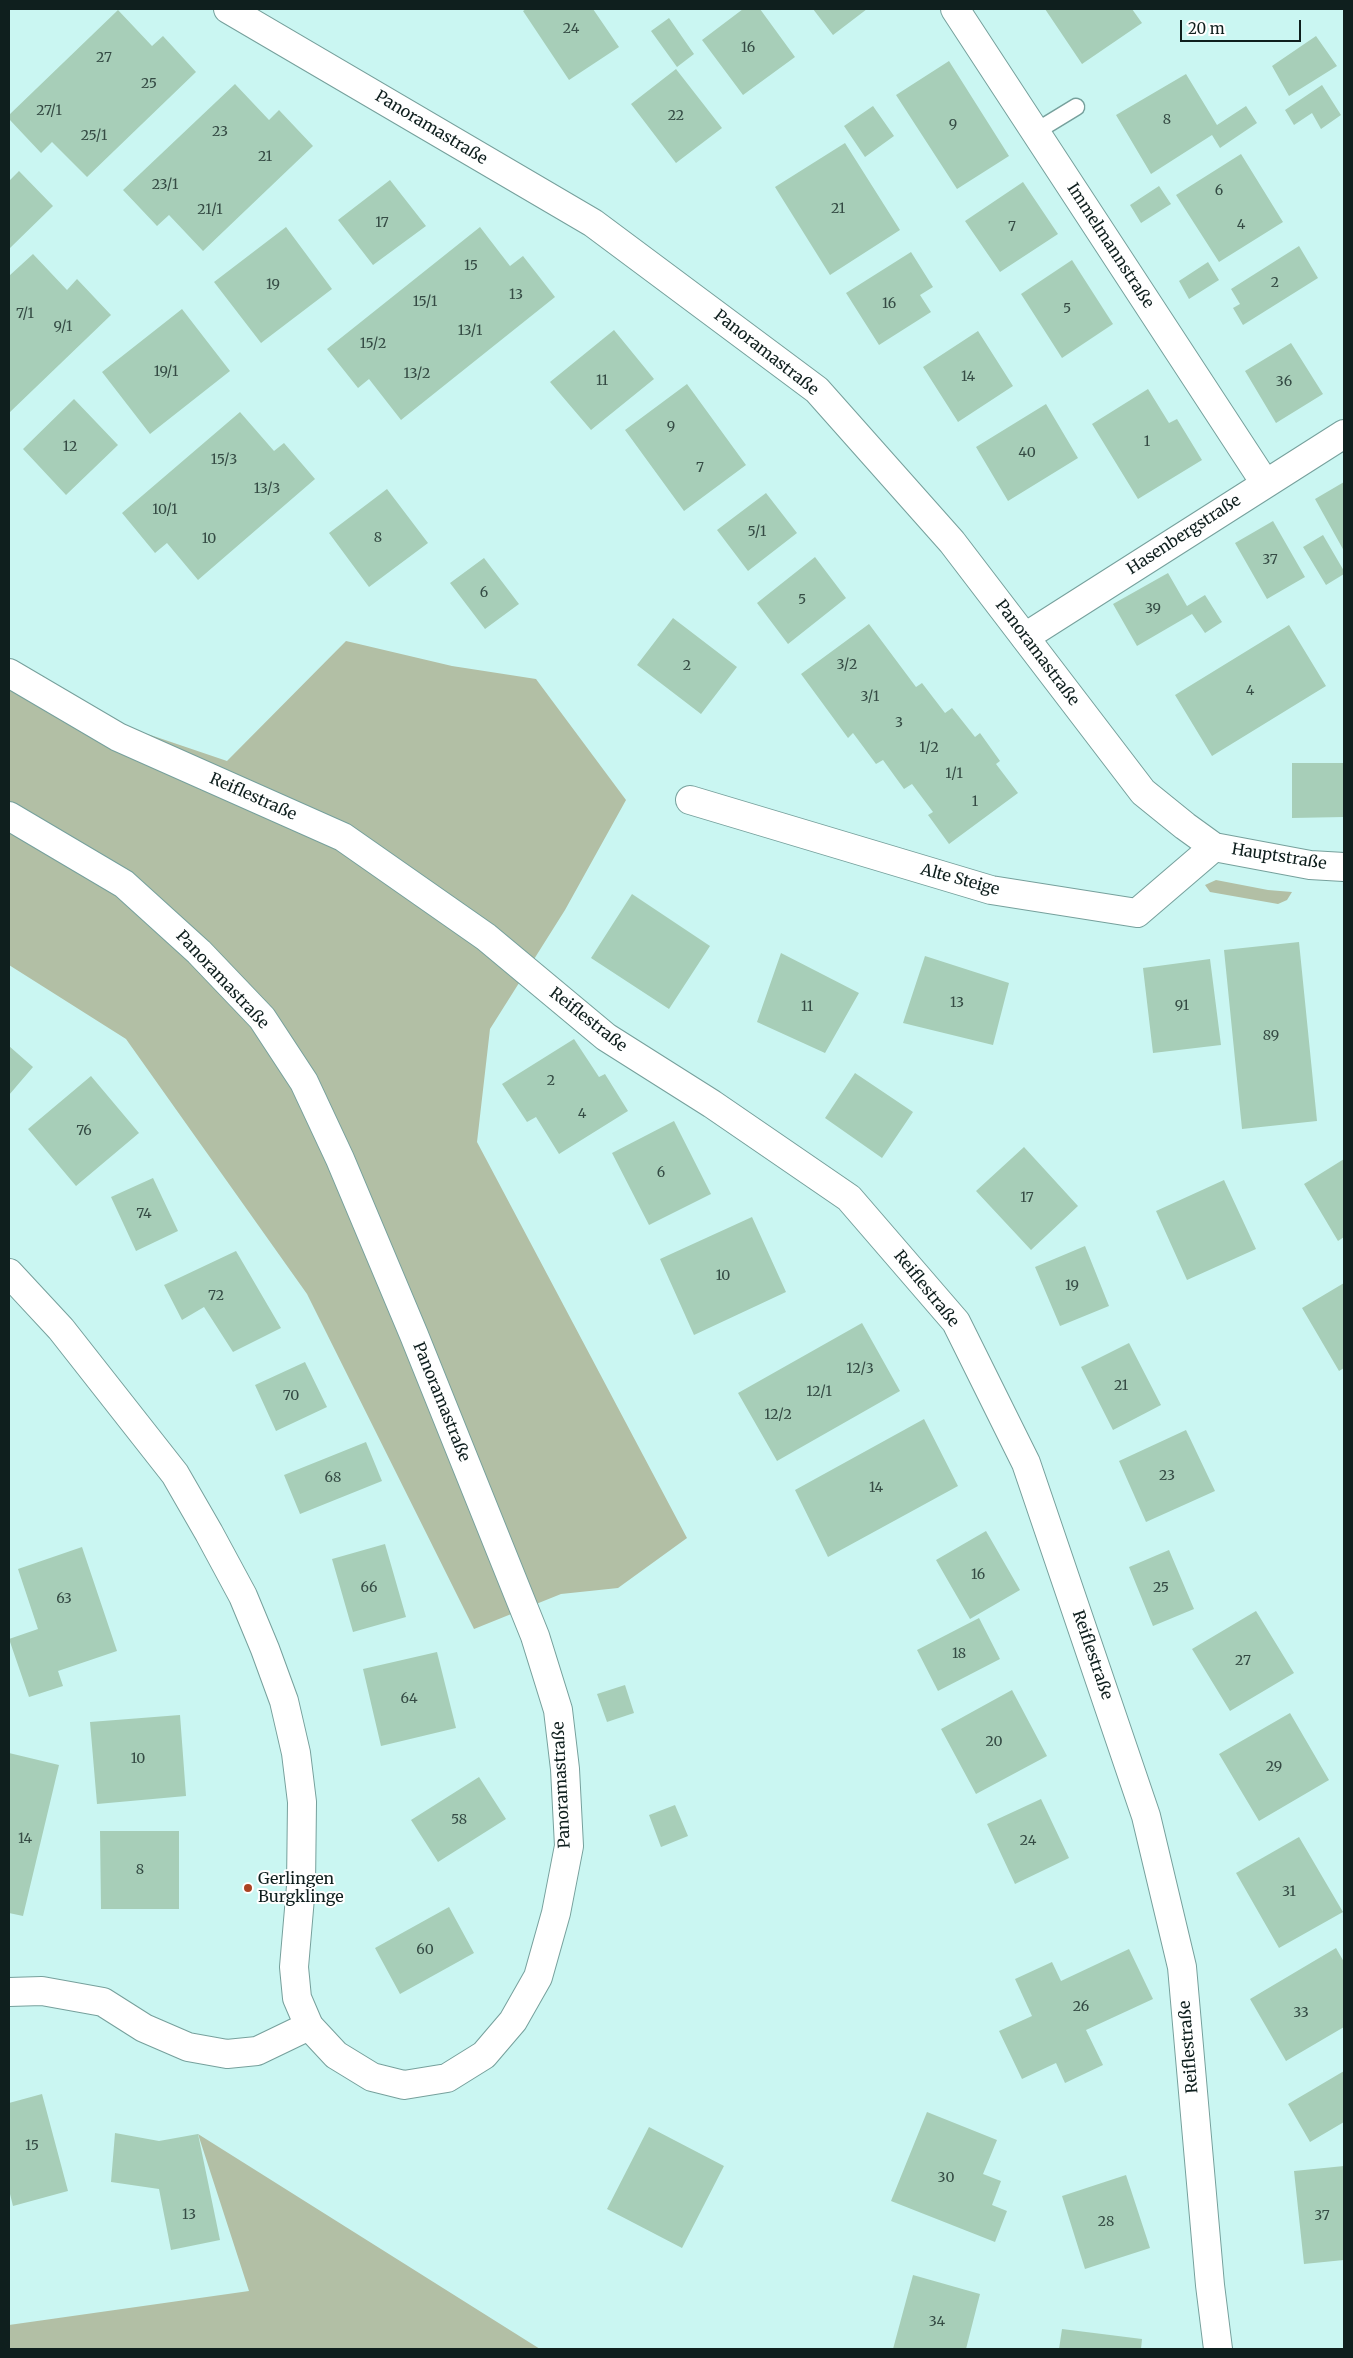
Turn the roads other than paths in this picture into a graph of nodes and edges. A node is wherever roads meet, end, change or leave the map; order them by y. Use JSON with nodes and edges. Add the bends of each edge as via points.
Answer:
{"nodes":[{"id":1,"x":228,"y":9,"type":"edge"},
{"id":2,"x":955,"y":9,"type":"edge"},
{"id":3,"x":1076,"y":107,"type":"dead end"},
{"id":4,"x":1035,"y":132,"type":"junction"},
{"id":5,"x":1344,"y":434,"type":"edge"},
{"id":6,"x":1265,"y":483,"type":"junction"},
{"id":7,"x":1025,"y":637,"type":"junction"},
{"id":8,"x":9,"y":673,"type":"edge"},
{"id":9,"x":690,"y":800,"type":"dead end"},
{"id":10,"x":9,"y":816,"type":"edge"},
{"id":11,"x":1214,"y":847,"type":"junction"},
{"id":12,"x":1344,"y":867,"type":"edge"},
{"id":13,"x":9,"y":1272,"type":"edge"},
{"id":14,"x":9,"y":1992,"type":"edge"},
{"id":15,"x":309,"y":2026,"type":"junction"},
{"id":16,"x":1218,"y":2349,"type":"edge"}],
"edges":[{"from":1,"to":7,"type":"street","name":"Panoramastraße","via":[[593,222],[817,390],[952,542]]},
{"from":2,"to":4,"type":"street","name":"Immelmannstraße"},
{"from":3,"to":4,"type":"lane"},
{"from":4,"to":6,"type":"street","name":"Immelmannstraße"},
{"from":5,"to":6,"type":"street","name":"Hasenbergstraße"},
{"from":6,"to":7,"type":"street","name":"Hasenbergstraße"},
{"from":7,"to":11,"type":"street","name":"Panoramastraße","via":[[1143,792]]},
{"from":8,"to":16,"type":"street","name":"Reiflestraße","via":[[118,737],[344,837],[486,937],[606,1037],[712,1104],[849,1198],[956,1322],[1026,1463],[1146,1816],[1182,1967]]},
{"from":9,"to":11,"type":"street","name":"Alte Steige","via":[[991,890],[1137,913]]},
{"from":10,"to":15,"type":"street","name":"Panoramastraße","via":[[124,884],[199,952],[262,1018],[304,1082],[414,1335],[535,1636],[558,1710],[569,1846],[556,1913],[538,1977],[513,2021],[484,2055],[447,2078],[404,2085],[372,2077],[336,2055]]},
{"from":11,"to":12,"type":"street","name":"Hauptstraße","via":[[1310,865]]},
{"from":13,"to":15,"type":"street","name":"Panoramastraße","via":[[61,1329],[175,1474],[239,1588],[265,1650],[284,1702],[296,1753],[302,1802],[301,1886],[294,1967],[297,1998]]},
{"from":14,"to":15,"type":"street","via":[[42,1991],[104,2002],[144,2028],[188,2047],[227,2054],[257,2051]]}]}
